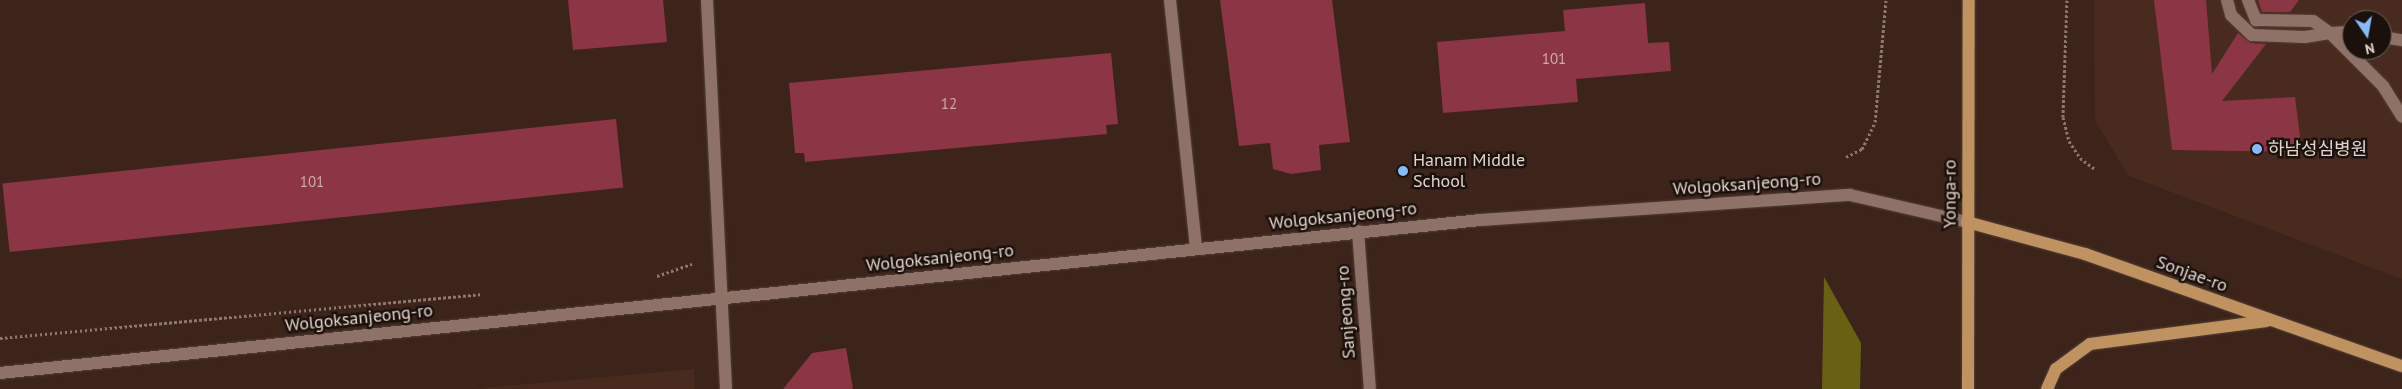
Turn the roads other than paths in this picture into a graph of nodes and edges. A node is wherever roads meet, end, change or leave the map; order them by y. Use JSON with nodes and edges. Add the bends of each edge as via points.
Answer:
{"nodes":[{"id":1,"x":707,"y":0,"type":"edge"},
{"id":2,"x":1170,"y":0,"type":"edge"},
{"id":3,"x":1969,"y":0,"type":"edge"},
{"id":4,"x":2227,"y":0,"type":"edge"},
{"id":5,"x":2248,"y":0,"type":"edge"},
{"id":6,"x":2342,"y":32,"type":"edge"},
{"id":7,"x":2330,"y":33,"type":"junction"},
{"id":8,"x":2402,"y":117,"type":"edge"},
{"id":9,"x":1967,"y":222,"type":"junction"},
{"id":10,"x":1358,"y":231,"type":"junction"},
{"id":11,"x":1196,"y":250,"type":"junction"},
{"id":12,"x":721,"y":298,"type":"junction"},
{"id":13,"x":2270,"y":320,"type":"junction"},
{"id":14,"x":2402,"y":366,"type":"edge"},
{"id":15,"x":0,"y":373,"type":"edge"},
{"id":16,"x":726,"y":389,"type":"edge"},
{"id":17,"x":1370,"y":389,"type":"edge"},
{"id":18,"x":1968,"y":389,"type":"edge"},
{"id":19,"x":2047,"y":389,"type":"edge"}],
"edges":[{"from":1,"to":12,"type":"street"},
{"from":2,"to":11,"type":"street"},
{"from":3,"to":9,"type":"main road","name":"Yonga-ro"},
{"from":4,"to":7,"type":"street","via":[[2231,15],[2252,36],[2305,37]]},
{"from":5,"to":7,"type":"street","via":[[2256,20],[2313,21]]},
{"from":6,"to":7,"type":"street"},
{"from":7,"to":8,"type":"street","via":[[2383,86]]},
{"from":9,"to":10,"type":"street","name":"Wolgoksanjeong-ro","via":[[1850,195]]},
{"from":9,"to":13,"type":"main road","name":"Sonjae-ro","via":[[2085,254]]},
{"from":9,"to":18,"type":"main road","name":"Yonga-ro"},
{"from":10,"to":11,"type":"street","name":"Wolgoksanjeong-ro"},
{"from":10,"to":17,"type":"street","name":"Sanjeong-ro"},
{"from":11,"to":12,"type":"street","name":"Wolgoksanjeong-ro"},
{"from":12,"to":15,"type":"street","name":"Wolgoksanjeong-ro"},
{"from":12,"to":16,"type":"street"},
{"from":13,"to":14,"type":"main road","name":"Sonjae-ro"},
{"from":13,"to":19,"type":"main road","via":[[2090,344],[2056,369]]}]}
